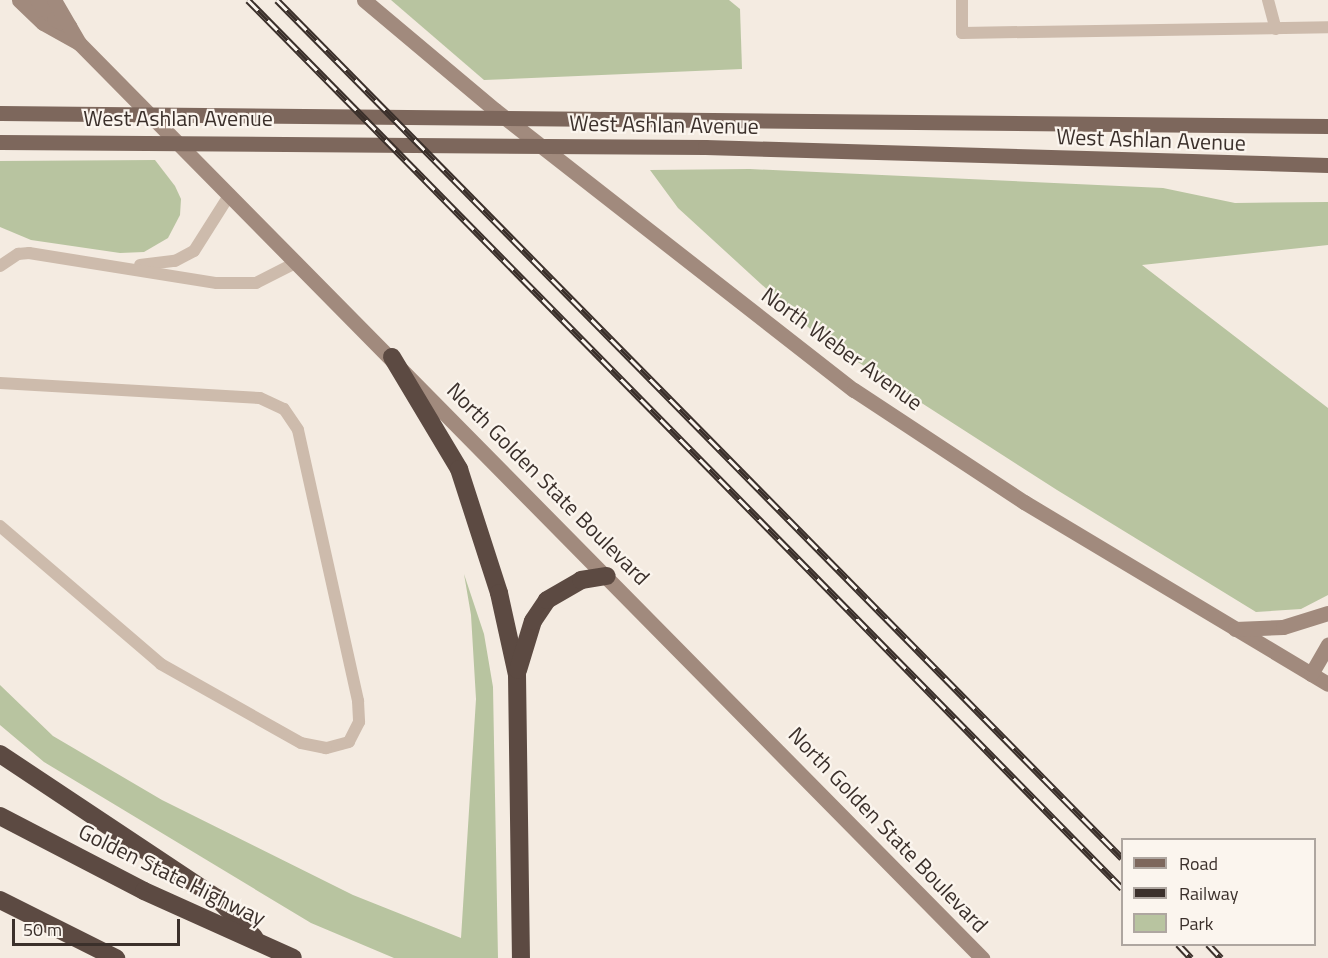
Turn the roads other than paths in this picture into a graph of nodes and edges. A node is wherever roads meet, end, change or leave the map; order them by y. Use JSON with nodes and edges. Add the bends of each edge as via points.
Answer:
{"nodes":[{"id":1,"x":19,"y":0,"type":"edge"},
{"id":2,"x":37,"y":0,"type":"edge"},
{"id":3,"x":54,"y":0,"type":"edge"},
{"id":4,"x":364,"y":0,"type":"edge"},
{"id":5,"x":962,"y":0,"type":"edge"},
{"id":6,"x":1268,"y":0,"type":"edge"},
{"id":7,"x":71,"y":27,"type":"junction"},
{"id":8,"x":1328,"y":27,"type":"edge"},
{"id":9,"x":1276,"y":29,"type":"junction"},
{"id":10,"x":79,"y":43,"type":"junction"},
{"id":11,"x":0,"y":112,"type":"edge"},
{"id":12,"x":1328,"y":126,"type":"edge"},
{"id":13,"x":0,"y":142,"type":"edge"},
{"id":14,"x":1328,"y":165,"type":"edge"},
{"id":15,"x":230,"y":194,"type":"junction"},
{"id":16,"x":297,"y":262,"type":"junction"},
{"id":17,"x":0,"y":266,"type":"edge"},
{"id":18,"x":125,"y":267,"type":"junction"},
{"id":19,"x":392,"y":357,"type":"junction"},
{"id":20,"x":0,"y":383,"type":"edge"},
{"id":21,"x":0,"y":526,"type":"edge"},
{"id":22,"x":607,"y":576,"type":"junction"},
{"id":23,"x":1328,"y":613,"type":"edge"},
{"id":24,"x":1232,"y":628,"type":"junction"},
{"id":25,"x":1328,"y":645,"type":"edge"},
{"id":26,"x":1311,"y":674,"type":"junction"},
{"id":27,"x":517,"y":675,"type":"junction"},
{"id":28,"x":1328,"y":684,"type":"edge"},
{"id":29,"x":0,"y":754,"type":"edge"},
{"id":30,"x":0,"y":816,"type":"edge"},
{"id":31,"x":0,"y":900,"type":"edge"},
{"id":32,"x":261,"y":945,"type":"junction"},
{"id":33,"x":520,"y":950,"type":"edge"},
{"id":34,"x":116,"y":958,"type":"edge"},
{"id":35,"x":293,"y":958,"type":"edge"},
{"id":36,"x":982,"y":958,"type":"edge"}],
"edges":[{"from":1,"to":10,"type":"main road","name":"North Golden State Boulevard","via":[[43,23]]},
{"from":2,"to":7,"type":"main road","via":[[54,19]]},
{"from":3,"to":7,"type":"main road","name":"North Golden State Boulevard"},
{"from":4,"to":24,"type":"main road","name":"North Weber Avenue","via":[[495,110],[854,390],[1024,502]]},
{"from":5,"to":9,"type":"lane","via":[[962,33]]},
{"from":6,"to":9,"type":"lane"},
{"from":7,"to":10,"type":"main road","name":"North Golden State Boulevard"},
{"from":8,"to":9,"type":"lane"},
{"from":10,"to":15,"type":"main road","name":"North Golden State Boulevard"},
{"from":11,"to":12,"type":"main road","name":"West Ashlan Avenue"},
{"from":13,"to":14,"type":"main road","name":"West Ashlan Avenue","via":[[705,147]]},
{"from":15,"to":16,"type":"main road","name":"North Golden State Boulevard"},
{"from":15,"to":18,"type":"lane","via":[[213,226],[194,250],[175,261]]},
{"from":16,"to":18,"type":"lane","via":[[256,283],[217,283]]},
{"from":16,"to":19,"type":"main road","name":"North Golden State Boulevard"},
{"from":17,"to":18,"type":"lane","via":[[18,254],[29,253]]},
{"from":19,"to":22,"type":"main road","name":"North Golden State Boulevard"},
{"from":19,"to":27,"type":"highway","via":[[459,469],[492,564]]},
{"from":20,"to":21,"type":"lane","via":[[260,398],[284,409],[298,430],[358,701],[359,722],[349,742],[326,748],[301,742],[161,664]]},
{"from":22,"to":27,"type":"highway","via":[[581,580],[547,600],[525,641]]},
{"from":22,"to":36,"type":"main road","name":"North Golden State Boulevard"},
{"from":23,"to":24,"type":"main road","via":[[1283,627]]},
{"from":24,"to":26,"type":"main road","name":"North Weber Avenue"},
{"from":25,"to":26,"type":"main road"},
{"from":26,"to":28,"type":"main road","name":"North Weber Avenue"},
{"from":27,"to":33,"type":"highway"},
{"from":29,"to":32,"type":"highway","via":[[217,898]]},
{"from":30,"to":32,"type":"highway","name":"Golden State Highway","via":[[144,891]]},
{"from":31,"to":34,"type":"highway"},
{"from":32,"to":35,"type":"highway","name":"Golden State Highway"}]}
